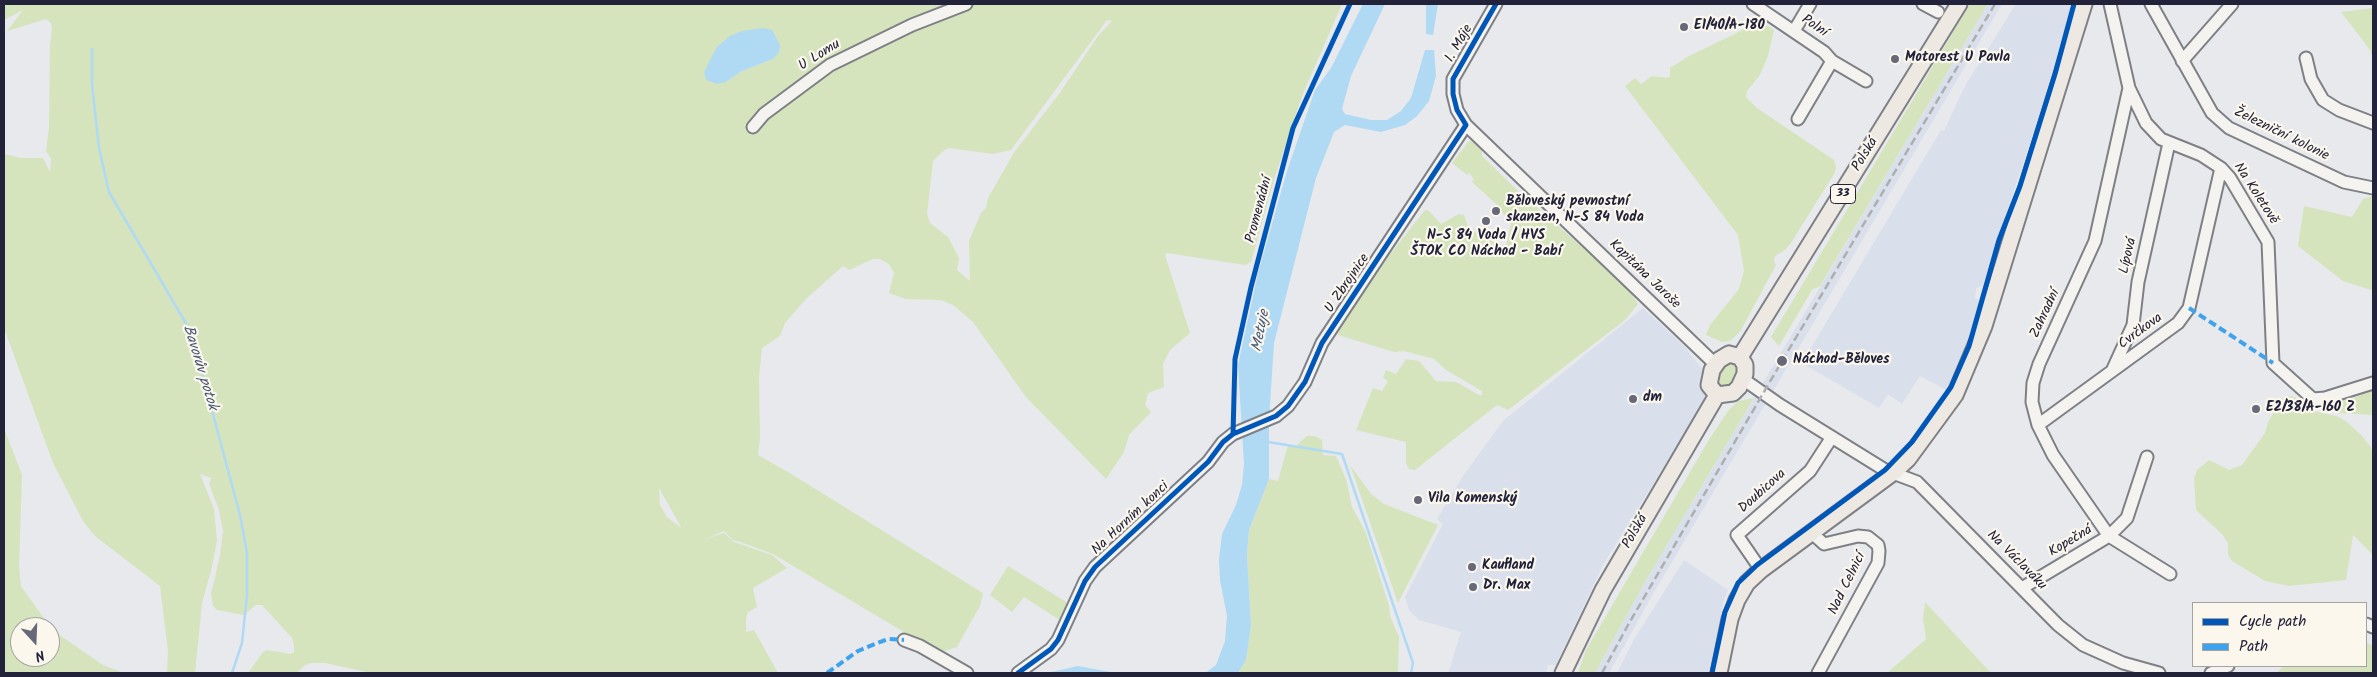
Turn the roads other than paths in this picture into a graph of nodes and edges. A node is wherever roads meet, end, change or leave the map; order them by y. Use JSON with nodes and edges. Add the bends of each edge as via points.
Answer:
{"nodes":[{"id":1,"x":966,"y":4,"type":"edge"},
{"id":2,"x":1496,"y":4,"type":"edge"},
{"id":3,"x":1752,"y":4,"type":"edge"},
{"id":4,"x":1810,"y":4,"type":"edge"},
{"id":5,"x":1923,"y":4,"type":"edge"},
{"id":6,"x":1958,"y":4,"type":"edge"},
{"id":7,"x":2084,"y":4,"type":"edge"},
{"id":8,"x":2110,"y":4,"type":"edge"},
{"id":9,"x":2151,"y":4,"type":"edge"},
{"id":10,"x":2232,"y":4,"type":"edge"},
{"id":11,"x":1938,"y":12,"type":"dead end"},
{"id":12,"x":1794,"y":31,"type":"junction"},
{"id":13,"x":2306,"y":58,"type":"dead end"},
{"id":14,"x":1832,"y":61,"type":"junction"},
{"id":15,"x":2182,"y":61,"type":"junction"},
{"id":16,"x":1866,"y":81,"type":"dead end"},
{"id":17,"x":2128,"y":88,"type":"junction"},
{"id":18,"x":1798,"y":119,"type":"dead end"},
{"id":19,"x":2373,"y":123,"type":"edge"},
{"id":20,"x":1466,"y":125,"type":"junction"},
{"id":21,"x":753,"y":127,"type":"dead end"},
{"id":22,"x":2169,"y":143,"type":"junction"},
{"id":23,"x":2220,"y":168,"type":"junction"},
{"id":24,"x":2373,"y":188,"type":"edge"},
{"id":25,"x":1740,"y":357,"type":"junction"},
{"id":26,"x":1715,"y":364,"type":"junction"},
{"id":27,"x":2111,"y":372,"type":"junction"},
{"id":28,"x":1743,"y":379,"type":"junction"},
{"id":29,"x":2373,"y":383,"type":"edge"},
{"id":30,"x":1717,"y":395,"type":"junction"},
{"id":31,"x":2038,"y":425,"type":"junction"},
{"id":32,"x":1233,"y":434,"type":"joint"},
{"id":33,"x":1832,"y":437,"type":"junction"},
{"id":34,"x":2147,"y":457,"type":"dead end"},
{"id":35,"x":1894,"y":472,"type":"junction"},
{"id":36,"x":1812,"y":533,"type":"junction"},
{"id":37,"x":2109,"y":536,"type":"junction"},
{"id":38,"x":1761,"y":570,"type":"junction"},
{"id":39,"x":2170,"y":574,"type":"dead end"},
{"id":40,"x":2022,"y":588,"type":"junction"},
{"id":41,"x":904,"y":640,"type":"dead end"},
{"id":42,"x":2226,"y":667,"type":"edge"},
{"id":43,"x":2120,"y":668,"type":"edge"},
{"id":44,"x":967,"y":673,"type":"edge"},
{"id":45,"x":1018,"y":673,"type":"edge"},
{"id":46,"x":1563,"y":673,"type":"edge"},
{"id":47,"x":1719,"y":673,"type":"edge"},
{"id":48,"x":1818,"y":673,"type":"edge"},
{"id":49,"x":2159,"y":673,"type":"edge"},
{"id":50,"x":2211,"y":673,"type":"edge"}],
"edges":[{"from":1,"to":21,"type":"street","name":"U Lomu","via":[[912,25],[830,65],[764,114]]},
{"from":2,"to":20,"type":"street","name":"1. Máje","via":[[1453,79],[1457,110]]},
{"from":3,"to":12,"type":"street","name":"Polní"},
{"from":4,"to":12,"type":"street"},
{"from":5,"to":11,"type":"street"},
{"from":6,"to":25,"type":"main road","name":"Polská","number":"33"},
{"from":7,"to":35,"type":"main road","via":[[1984,326],[1964,379],[1937,422]]},
{"from":8,"to":17,"type":"street","name":"Na Koletově"},
{"from":9,"to":15,"type":"street","name":"Železniční kolonie"},
{"from":10,"to":15,"type":"street"},
{"from":12,"to":14,"type":"street","name":"Polní"},
{"from":13,"to":19,"type":"street","via":[[2311,79],[2323,100]]},
{"from":14,"to":16,"type":"street","name":"Polní"},
{"from":14,"to":18,"type":"street"},
{"from":15,"to":24,"type":"street","name":"Železniční kolonie","via":[[2212,113],[2229,128],[2344,182]]},
{"from":17,"to":22,"type":"street","name":"Na Koletově","via":[[2146,123]]},
{"from":17,"to":31,"type":"street","name":"Zahradní","via":[[2095,241],[2032,383],[2032,402]]},
{"from":20,"to":26,"type":"street","name":"Kapitána Jaroše"},
{"from":20,"to":32,"type":"street","name":"U Zbrojnice","via":[[1322,343],[1305,382],[1288,406],[1276,416]]},
{"from":22,"to":23,"type":"street","name":"Na Koletově","via":[[2201,155]]},
{"from":22,"to":27,"type":"street","name":"Lípová","via":[[2138,282],[2133,324]]},
{"from":23,"to":27,"type":"street","name":"Cvrčkova","via":[[2189,308],[2178,324]]},
{"from":23,"to":29,"type":"street","name":"Na Koletově","via":[[2230,178],[2268,242],[2273,364],[2313,399]]},
{"from":25,"to":26,"type":"main road","via":[[1730,354]]},
{"from":25,"to":28,"type":"main road","via":[[1745,365]]},
{"from":26,"to":30,"type":"main road","via":[[1709,385]]},
{"from":27,"to":31,"type":"street","name":"Cvrčkova"},
{"from":28,"to":30,"type":"main road","via":[[1733,393]]},
{"from":28,"to":33,"type":"street"},
{"from":30,"to":46,"type":"main road","name":"Polská","via":[[1603,590]]},
{"from":31,"to":37,"type":"street","name":"Zahradní","via":[[2053,455]]},
{"from":32,"to":45,"type":"street","name":"Na Horním konci","via":[[1208,462],[1096,567],[1085,581],[1058,640]]},
{"from":33,"to":35,"type":"street","via":[[1885,470]]},
{"from":33,"to":38,"type":"street","name":"Doubicova","via":[[1810,470],[1737,535]]},
{"from":34,"to":37,"type":"street","name":"Kopečná","via":[[2127,518]]},
{"from":35,"to":36,"type":"main road"},
{"from":35,"to":40,"type":"street","name":"Na Václaváku","via":[[1917,482]]},
{"from":36,"to":38,"type":"main road"},
{"from":36,"to":48,"type":"street","name":"Nad Celnicí","via":[[1824,544],[1858,536],[1868,537],[1880,551],[1878,562]]},
{"from":37,"to":39,"type":"street","name":"Kopečná"},
{"from":37,"to":40,"type":"street","name":"Kopečná"},
{"from":38,"to":47,"type":"main road","via":[[1747,583],[1737,600]]},
{"from":40,"to":43,"type":"street","name":"Na Václaváku","via":[[2083,645]]},
{"from":41,"to":44,"type":"street"},
{"from":42,"to":50,"type":"street"},
{"from":43,"to":49,"type":"street","name":"Na Václaváku"}]}
